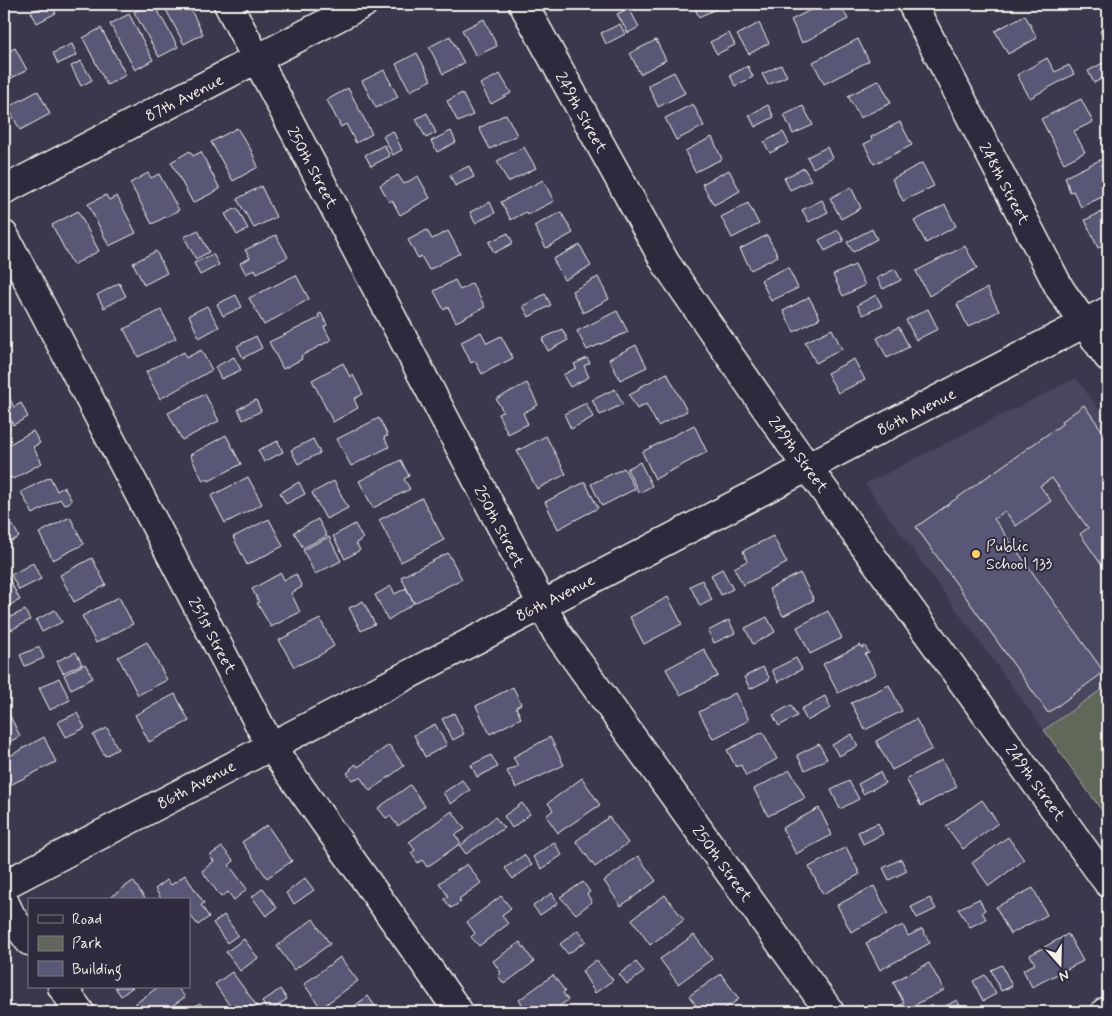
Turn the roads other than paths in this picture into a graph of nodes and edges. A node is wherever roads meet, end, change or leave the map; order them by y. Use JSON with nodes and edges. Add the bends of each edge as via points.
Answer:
{"nodes":[{"id":1,"x":228,"y":4,"type":"edge"},
{"id":2,"x":364,"y":4,"type":"edge"},
{"id":3,"x":523,"y":4,"type":"edge"},
{"id":4,"x":912,"y":4,"type":"edge"},
{"id":5,"x":256,"y":59,"type":"junction"},
{"id":6,"x":4,"y":190,"type":"edge"},
{"id":7,"x":4,"y":235,"type":"edge"},
{"id":8,"x":1108,"y":311,"type":"edge"},
{"id":9,"x":1084,"y":324,"type":"junction"},
{"id":10,"x":1108,"y":357,"type":"edge"},
{"id":11,"x":808,"y":467,"type":"junction"},
{"id":12,"x":541,"y":604,"type":"junction"},
{"id":13,"x":270,"y":745,"type":"junction"},
{"id":14,"x":1108,"y":883,"type":"edge"},
{"id":15,"x":4,"y":885,"type":"edge"},
{"id":16,"x":4,"y":901,"type":"edge"},
{"id":17,"x":28,"y":941,"type":"edge"},
{"id":18,"x":63,"y":988,"type":"edge"},
{"id":19,"x":80,"y":1012,"type":"edge"},
{"id":20,"x":459,"y":1012,"type":"edge"},
{"id":21,"x":830,"y":1012,"type":"edge"}],
"edges":[{"from":1,"to":5,"type":"street","name":"250th Street"},
{"from":2,"to":5,"type":"street","name":"87th Avenue"},
{"from":3,"to":11,"type":"street","name":"249th Street","via":[[665,262]]},
{"from":4,"to":9,"type":"street","name":"248th Street","via":[[1060,289]]},
{"from":5,"to":6,"type":"street","name":"87th Avenue"},
{"from":5,"to":12,"type":"street","name":"250th Street"},
{"from":7,"to":13,"type":"street","name":"251st Street"},
{"from":8,"to":9,"type":"street","name":"86th Avenue"},
{"from":9,"to":10,"type":"street","name":"248th Street"},
{"from":9,"to":11,"type":"street","name":"86th Avenue"},
{"from":11,"to":12,"type":"street","name":"86th Avenue"},
{"from":11,"to":14,"type":"street","name":"249th Street"},
{"from":12,"to":13,"type":"street","name":"86th Avenue"},
{"from":12,"to":21,"type":"street","name":"250th Street","via":[[557,633]]},
{"from":13,"to":15,"type":"street","name":"86th Avenue"},
{"from":13,"to":20,"type":"street","name":"251st Street"},
{"from":16,"to":17,"type":"street"},
{"from":18,"to":19,"type":"street"}]}
